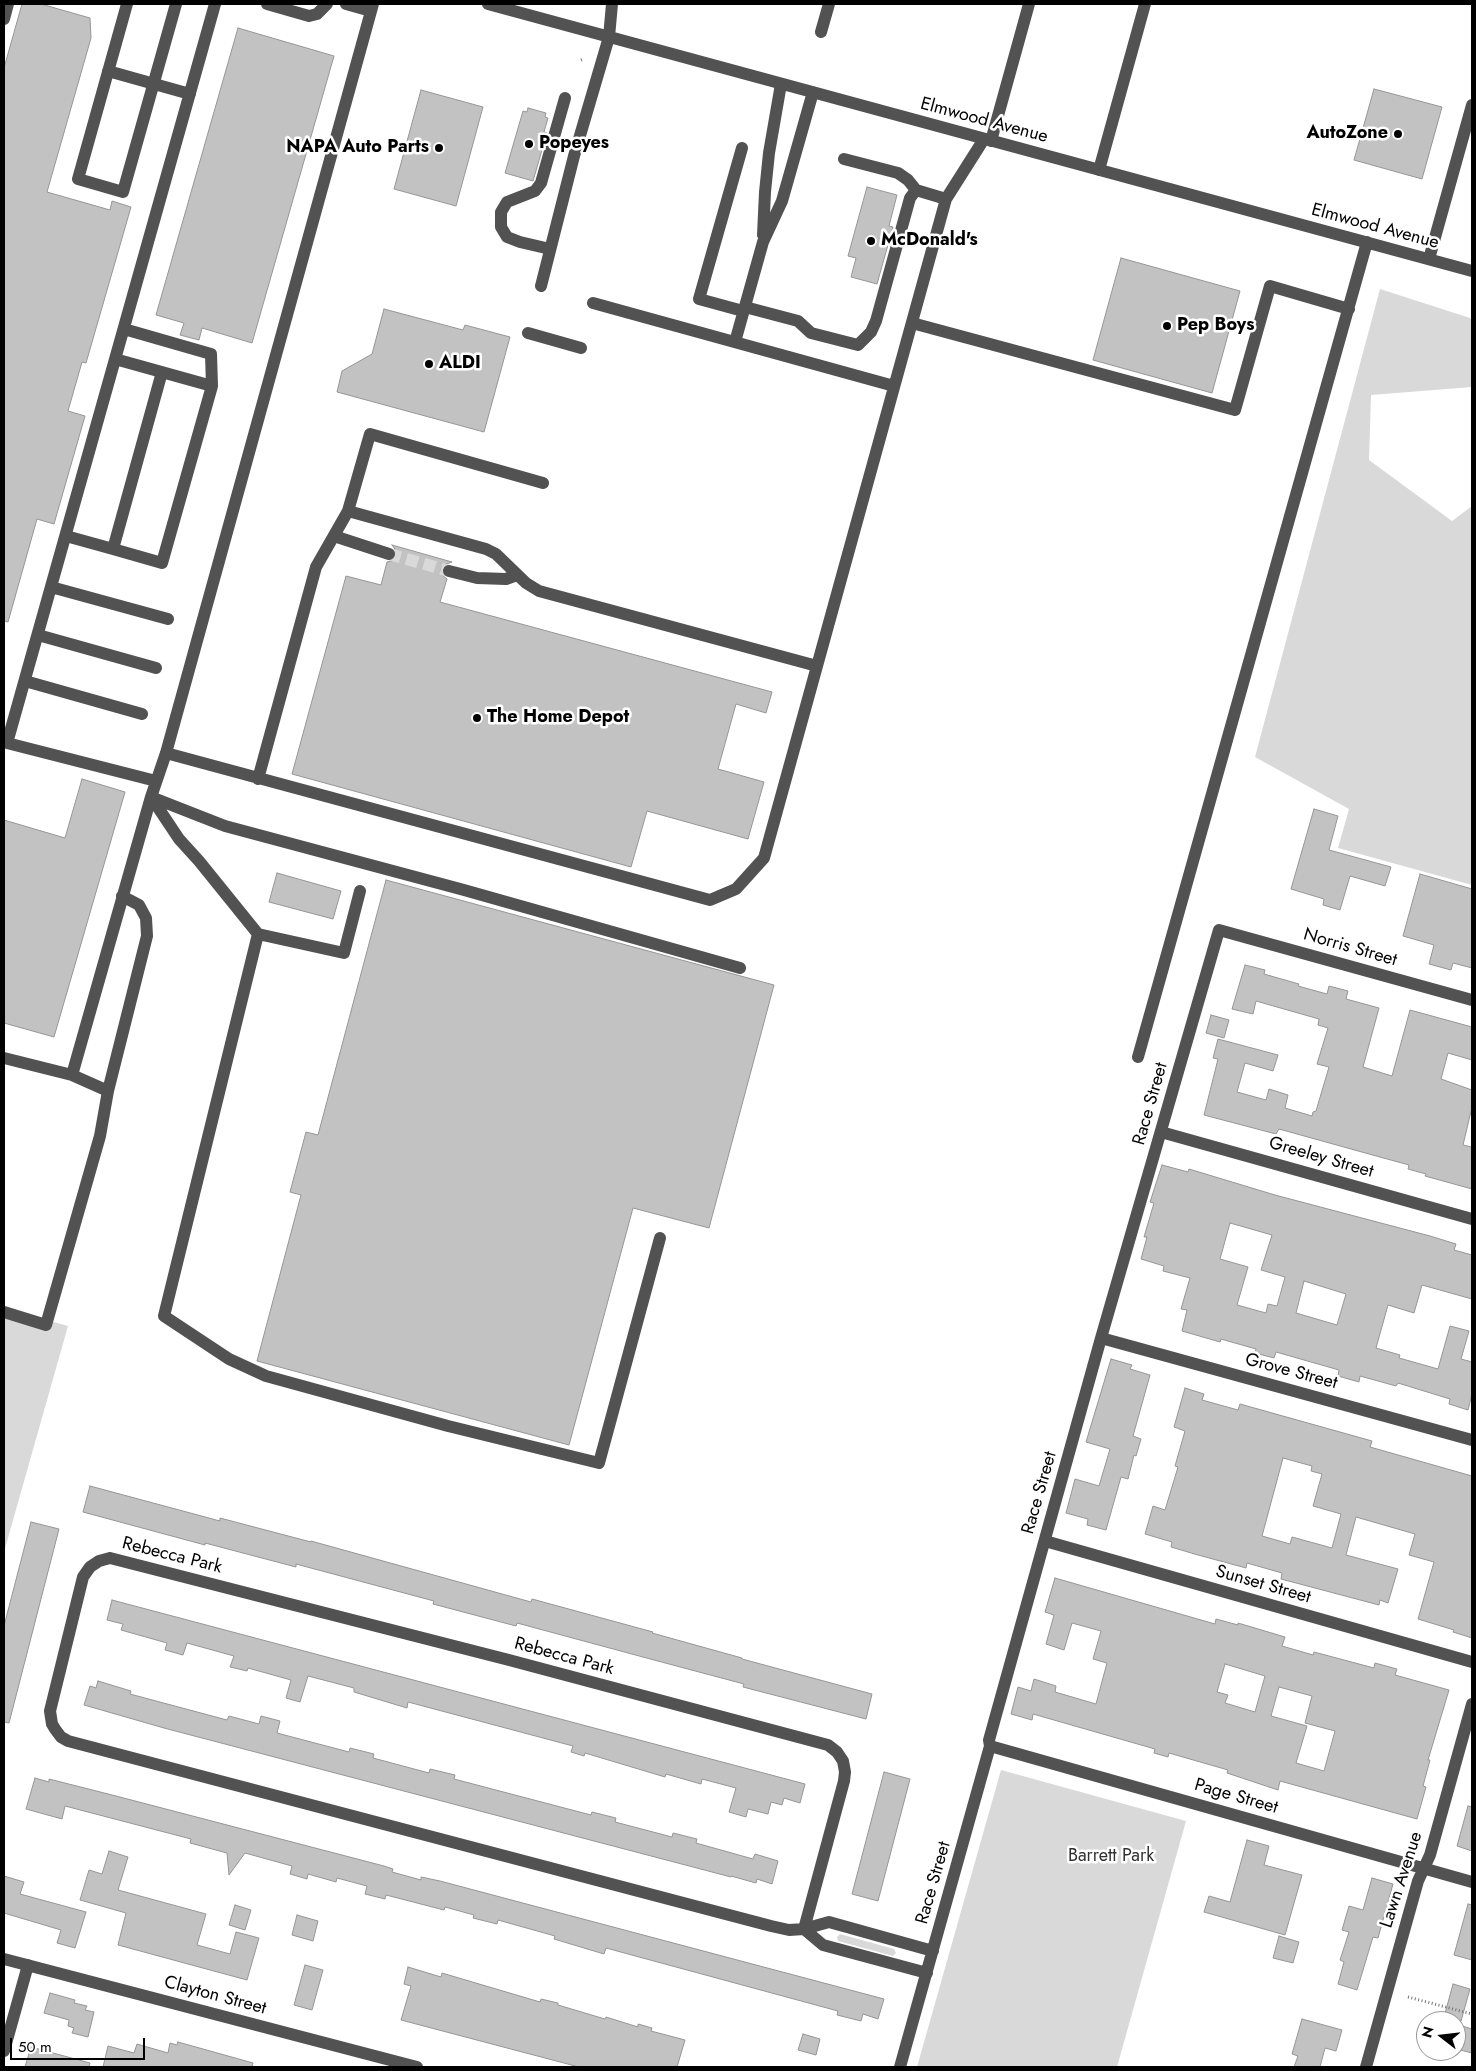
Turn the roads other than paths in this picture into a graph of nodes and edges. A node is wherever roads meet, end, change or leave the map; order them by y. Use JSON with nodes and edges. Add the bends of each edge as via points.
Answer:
{"nodes":[{"id":1,"x":8,"y":4,"type":"edge"},
{"id":2,"x":127,"y":4,"type":"edge"},
{"id":3,"x":176,"y":4,"type":"edge"},
{"id":4,"x":215,"y":4,"type":"edge"},
{"id":5,"x":267,"y":4,"type":"edge"},
{"id":6,"x":327,"y":4,"type":"edge"},
{"id":7,"x":346,"y":4,"type":"edge"},
{"id":8,"x":488,"y":4,"type":"edge"},
{"id":9,"x":612,"y":4,"type":"edge"},
{"id":10,"x":829,"y":4,"type":"edge"},
{"id":11,"x":1029,"y":4,"type":"edge"},
{"id":12,"x":1146,"y":4,"type":"edge"},
{"id":13,"x":372,"y":7,"type":"edge"},
{"id":14,"x":4,"y":19,"type":"edge"},
{"id":15,"x":822,"y":32,"type":"dead end"},
{"id":16,"x":610,"y":37,"type":"junction"},
{"id":17,"x":108,"y":71,"type":"junction"},
{"id":18,"x":154,"y":83,"type":"junction"},
{"id":19,"x":781,"y":84,"type":"junction"},
{"id":20,"x":813,"y":92,"type":"junction"},
{"id":21,"x":190,"y":94,"type":"junction"},
{"id":22,"x":565,"y":98,"type":"dead end"},
{"id":23,"x":1472,"y":105,"type":"edge"},
{"id":24,"x":987,"y":140,"type":"junction"},
{"id":25,"x":742,"y":148,"type":"dead end"},
{"id":26,"x":844,"y":159,"type":"dead end"},
{"id":27,"x":1099,"y":170,"type":"junction"},
{"id":28,"x":916,"y":190,"type":"junction"},
{"id":29,"x":946,"y":199,"type":"junction"},
{"id":30,"x":763,"y":242,"type":"junction"},
{"id":31,"x":1368,"y":242,"type":"junction"},
{"id":32,"x":550,"y":249,"type":"junction"},
{"id":33,"x":1429,"y":260,"type":"junction"},
{"id":34,"x":1472,"y":271,"type":"edge"},
{"id":35,"x":540,"y":286,"type":"dead end"},
{"id":36,"x":593,"y":303,"type":"dead end"},
{"id":37,"x":744,"y":309,"type":"junction"},
{"id":38,"x":1349,"y":309,"type":"junction"},
{"id":39,"x":912,"y":323,"type":"junction"},
{"id":40,"x":124,"y":329,"type":"junction"},
{"id":41,"x":528,"y":333,"type":"dead end"},
{"id":42,"x":735,"y":342,"type":"junction"},
{"id":43,"x":581,"y":348,"type":"dead end"},
{"id":44,"x":115,"y":359,"type":"junction"},
{"id":45,"x":162,"y":372,"type":"junction"},
{"id":46,"x":212,"y":386,"type":"junction"},
{"id":47,"x":894,"y":386,"type":"junction"},
{"id":48,"x":543,"y":483,"type":"dead end"},
{"id":49,"x":348,"y":511,"type":"junction"},
{"id":50,"x":66,"y":536,"type":"junction"},
{"id":51,"x":334,"y":536,"type":"junction"},
{"id":52,"x":113,"y":549,"type":"junction"},
{"id":53,"x":389,"y":554,"type":"tunnel mouth"},
{"id":54,"x":449,"y":571,"type":"tunnel mouth"},
{"id":55,"x":517,"y":575,"type":"junction"},
{"id":56,"x":51,"y":587,"type":"junction"},
{"id":57,"x":168,"y":619,"type":"dead end"},
{"id":58,"x":38,"y":635,"type":"junction"},
{"id":59,"x":818,"y":666,"type":"junction"},
{"id":60,"x":156,"y":668,"type":"dead end"},
{"id":61,"x":25,"y":681,"type":"junction"},
{"id":62,"x":142,"y":714,"type":"dead end"},
{"id":63,"x":166,"y":753,"type":"junction"},
{"id":64,"x":258,"y":779,"type":"junction"},
{"id":65,"x":156,"y":781,"type":"junction"},
{"id":66,"x":151,"y":797,"type":"junction"},
{"id":67,"x":360,"y":891,"type":"dead end"},
{"id":68,"x":122,"y":896,"type":"junction"},
{"id":69,"x":1219,"y":930,"type":"joint"},
{"id":70,"x":258,"y":934,"type":"junction"},
{"id":71,"x":740,"y":968,"type":"dead end"},
{"id":72,"x":1472,"y":1000,"type":"edge"},
{"id":73,"x":1138,"y":1057,"type":"dead end"},
{"id":74,"x":4,"y":1058,"type":"edge"},
{"id":75,"x":72,"y":1075,"type":"junction"},
{"id":76,"x":108,"y":1091,"type":"junction"},
{"id":77,"x":1161,"y":1132,"type":"junction"},
{"id":78,"x":1472,"y":1219,"type":"edge"},
{"id":79,"x":660,"y":1238,"type":"dead end"},
{"id":80,"x":4,"y":1312,"type":"edge"},
{"id":81,"x":1101,"y":1338,"type":"junction"},
{"id":82,"x":1472,"y":1440,"type":"edge"},
{"id":83,"x":1045,"y":1541,"type":"junction"},
{"id":84,"x":1472,"y":1662,"type":"edge"},
{"id":85,"x":1472,"y":1704,"type":"edge"},
{"id":86,"x":990,"y":1746,"type":"junction"},
{"id":87,"x":1424,"y":1869,"type":"junction"},
{"id":88,"x":1472,"y":1882,"type":"edge"},
{"id":89,"x":804,"y":1930,"type":"junction"},
{"id":90,"x":933,"y":1951,"type":"junction"},
{"id":91,"x":4,"y":1959,"type":"edge"},
{"id":92,"x":28,"y":1965,"type":"junction"},
{"id":93,"x":926,"y":1973,"type":"junction"},
{"id":94,"x":4,"y":2051,"type":"edge"},
{"id":95,"x":417,"y":2067,"type":"edge"},
{"id":96,"x":900,"y":2067,"type":"edge"},
{"id":97,"x":1366,"y":2067,"type":"edge"}],
"edges":[{"from":1,"to":14,"type":"street"},
{"from":2,"to":17,"type":"street"},
{"from":3,"to":18,"type":"street"},
{"from":4,"to":21,"type":"street"},
{"from":5,"to":6,"type":"street","via":[[309,16],[317,14]]},
{"from":7,"to":13,"type":"street"},
{"from":8,"to":16,"type":"street","name":"Elmwood Avenue"},
{"from":9,"to":16,"type":"street"},
{"from":10,"to":15,"type":"street"},
{"from":11,"to":24,"type":"street"},
{"from":12,"to":27,"type":"street"},
{"from":13,"to":63,"type":"street"},
{"from":16,"to":19,"type":"street","name":"Elmwood Avenue"},
{"from":16,"to":32,"type":"street"},
{"from":17,"to":18,"type":"street"},
{"from":17,"to":18,"type":"street","via":[[78,179],[123,192]]},
{"from":18,"to":21,"type":"street"},
{"from":19,"to":20,"type":"street","name":"Elmwood Avenue"},
{"from":19,"to":30,"type":"street","via":[[764,192]]},
{"from":20,"to":24,"type":"street","name":"Elmwood Avenue"},
{"from":20,"to":30,"type":"street","via":[[782,201]]},
{"from":21,"to":40,"type":"street"},
{"from":22,"to":32,"type":"street","via":[[541,183],[535,192],[507,202],[501,212],[501,227],[508,237]]},
{"from":23,"to":33,"type":"street"},
{"from":24,"to":27,"type":"street","name":"Elmwood Avenue"},
{"from":24,"to":29,"type":"street"},
{"from":25,"to":37,"type":"street","via":[[699,299]]},
{"from":26,"to":28,"type":"street","via":[[898,174]]},
{"from":27,"to":31,"type":"street","name":"Elmwood Avenue"},
{"from":28,"to":29,"type":"street"},
{"from":28,"to":37,"type":"street","via":[[910,198],[876,321],[858,346],[811,333],[798,321]]},
{"from":29,"to":39,"type":"street"},
{"from":30,"to":37,"type":"street"},
{"from":31,"to":33,"type":"street","name":"Elmwood Avenue"},
{"from":31,"to":38,"type":"street"},
{"from":32,"to":35,"type":"street"},
{"from":33,"to":34,"type":"street","name":"Elmwood Avenue"},
{"from":36,"to":42,"type":"street"},
{"from":37,"to":42,"type":"street"},
{"from":38,"to":39,"type":"street","via":[[1270,286],[1235,410]]},
{"from":38,"to":73,"type":"street"},
{"from":39,"to":47,"type":"street"},
{"from":40,"to":44,"type":"street"},
{"from":40,"to":46,"type":"street","via":[[211,354]]},
{"from":41,"to":43,"type":"street"},
{"from":42,"to":47,"type":"street"},
{"from":44,"to":45,"type":"street"},
{"from":44,"to":50,"type":"street"},
{"from":45,"to":46,"type":"street"},
{"from":45,"to":52,"type":"street"},
{"from":46,"to":52,"type":"street","via":[[162,563]]},
{"from":47,"to":59,"type":"street"},
{"from":48,"to":49,"type":"street","via":[[370,434]]},
{"from":49,"to":51,"type":"street"},
{"from":49,"to":55,"type":"street","via":[[486,548]]},
{"from":50,"to":52,"type":"street"},
{"from":50,"to":56,"type":"street"},
{"from":51,"to":53,"type":"street"},
{"from":51,"to":64,"type":"street","via":[[316,567]]},
{"from":54,"to":55,"type":"street","via":[[484,579],[506,579]]},
{"from":55,"to":59,"type":"street","via":[[539,591]]},
{"from":56,"to":57,"type":"street"},
{"from":56,"to":58,"type":"street"},
{"from":58,"to":60,"type":"street"},
{"from":58,"to":61,"type":"street"},
{"from":59,"to":64,"type":"street","via":[[764,858],[736,890],[710,900]]},
{"from":61,"to":62,"type":"street"},
{"from":61,"to":65,"type":"street","via":[[7,743]]},
{"from":63,"to":64,"type":"street"},
{"from":63,"to":65,"type":"street"},
{"from":65,"to":66,"type":"street"},
{"from":66,"to":68,"type":"street"},
{"from":66,"to":70,"type":"street","via":[[179,839]]},
{"from":66,"to":71,"type":"street","via":[[225,826]]},
{"from":67,"to":70,"type":"street","via":[[344,954]]},
{"from":68,"to":75,"type":"street"},
{"from":68,"to":76,"type":"street","via":[[138,905],[146,918],[147,936]]},
{"from":69,"to":72,"type":"street","name":"Norris Street"},
{"from":69,"to":77,"type":"street","name":"Race Street"},
{"from":70,"to":79,"type":"street","via":[[164,1316],[230,1359],[266,1376],[599,1464]]},
{"from":74,"to":75,"type":"street"},
{"from":75,"to":76,"type":"street"},
{"from":76,"to":80,"type":"street","via":[[100,1136],[46,1325]]},
{"from":77,"to":78,"type":"street","name":"Greeley Street"},
{"from":77,"to":81,"type":"street","name":"Race Street"},
{"from":81,"to":82,"type":"street","name":"Grove Street"},
{"from":81,"to":83,"type":"street","name":"Race Street"},
{"from":83,"to":84,"type":"street","name":"Sunset Street"},
{"from":83,"to":86,"type":"street","name":"Race Street","via":[[989,1740]]},
{"from":85,"to":87,"type":"street","name":"Lawn Avenue"},
{"from":86,"to":87,"type":"street","name":"Page Street"},
{"from":86,"to":90,"type":"street","name":"Race Street"},
{"from":87,"to":88,"type":"street","name":"Page Street"},
{"from":87,"to":97,"type":"street","name":"Lawn Avenue"},
{"from":89,"to":89,"type":"street","name":"Rebecca Park","via":[[771,1926],[68,1741],[55,1729],[50,1711],[83,1578],[99,1561],[120,1560],[828,1746],[843,1761],[844,1781]]},
{"from":89,"to":90,"type":"street","name":"Rebecca Park","via":[[829,1922]]},
{"from":89,"to":93,"type":"street","via":[[823,1945]]},
{"from":90,"to":93,"type":"street","name":"Race Street"},
{"from":91,"to":92,"type":"street","name":"Clayton Street"},
{"from":92,"to":94,"type":"street"},
{"from":92,"to":95,"type":"street","name":"Clayton Street"},
{"from":93,"to":96,"type":"street","name":"Race Street"}]}
